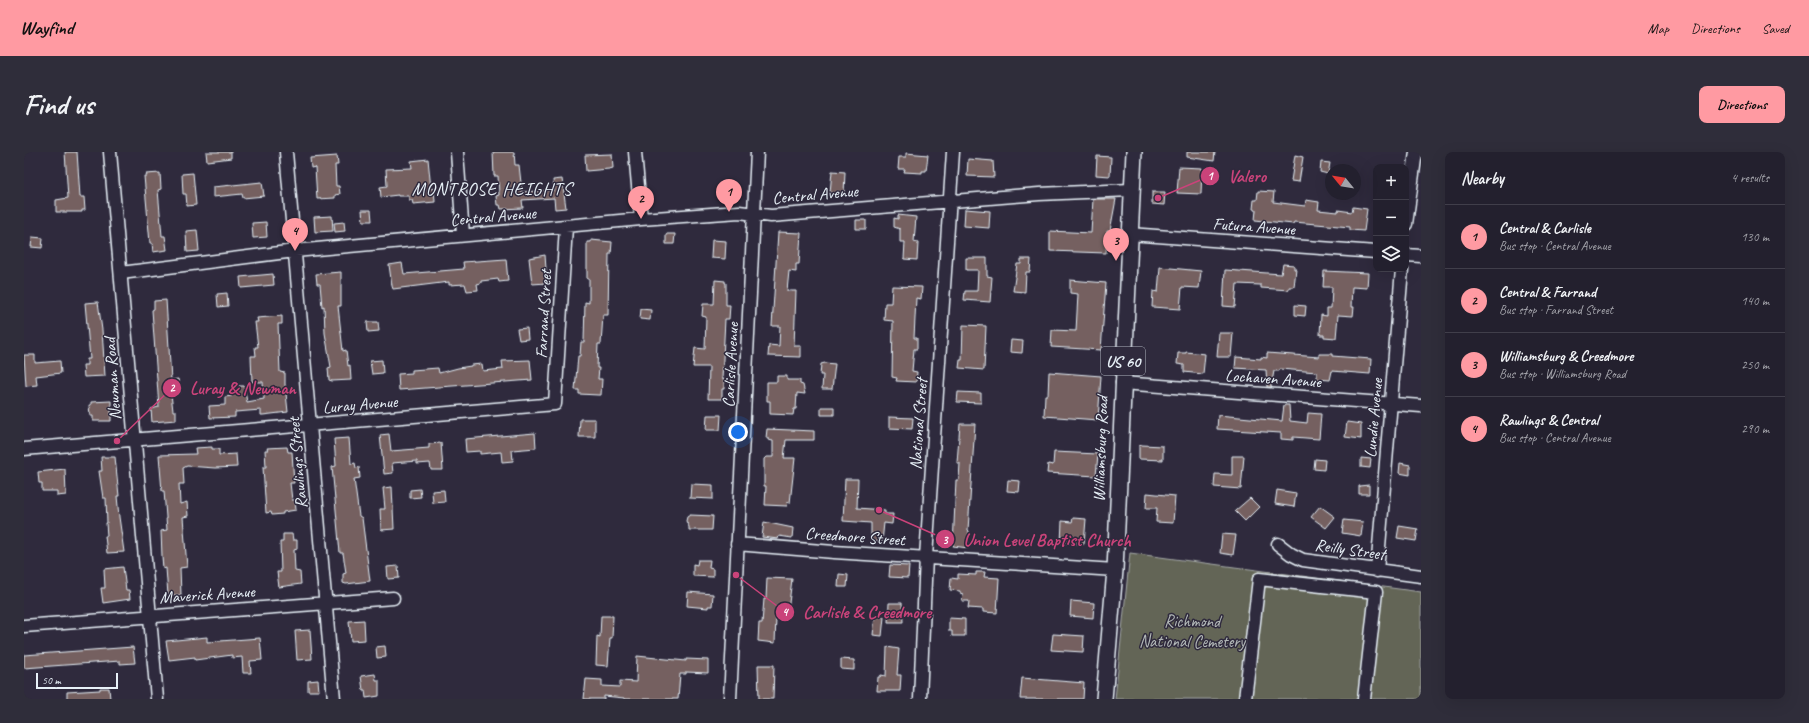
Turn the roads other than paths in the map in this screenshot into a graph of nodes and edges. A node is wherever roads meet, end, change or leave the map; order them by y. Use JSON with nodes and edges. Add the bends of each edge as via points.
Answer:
{"nodes":[{"id":1,"x":110,"y":152,"type":"edge"},
{"id":2,"x":286,"y":152,"type":"edge"},
{"id":3,"x":457,"y":152,"type":"edge"},
{"id":4,"x":635,"y":152,"type":"edge"},
{"id":5,"x":757,"y":152,"type":"edge"},
{"id":6,"x":952,"y":152,"type":"edge"},
{"id":7,"x":1134,"y":152,"type":"edge"},
{"id":8,"x":1416,"y":152,"type":"edge"},
{"id":9,"x":1131,"y":190,"type":"junction"},
{"id":10,"x":950,"y":201,"type":"junction"},
{"id":11,"x":1409,"y":202,"type":"edge"},
{"id":12,"x":754,"y":214,"type":"junction"},
{"id":13,"x":640,"y":219,"type":"junction"},
{"id":14,"x":566,"y":227,"type":"junction"},
{"id":15,"x":1129,"y":234,"type":"junction"},
{"id":16,"x":463,"y":235,"type":"junction"},
{"id":17,"x":295,"y":251,"type":"junction"},
{"id":18,"x":1373,"y":252,"type":"edge"},
{"id":19,"x":1409,"y":255,"type":"edge"},
{"id":20,"x":1421,"y":256,"type":"edge"},
{"id":21,"x":1402,"y":272,"type":"edge"},
{"id":22,"x":121,"y":273,"type":"junction"},
{"id":23,"x":1122,"y":383,"type":"junction"},
{"id":24,"x":1391,"y":403,"type":"junction"},
{"id":25,"x":555,"y":404,"type":"joint"},
{"id":26,"x":1421,"y":406,"type":"edge"},
{"id":27,"x":311,"y":426,"type":"junction"},
{"id":28,"x":134,"y":440,"type":"junction"},
{"id":29,"x":24,"y":449,"type":"edge"},
{"id":30,"x":738,"y":544,"type":"junction"},
{"id":31,"x":1278,"y":544,"type":"dead end"},
{"id":32,"x":926,"y":557,"type":"junction"},
{"id":33,"x":1115,"y":570,"type":"junction"},
{"id":34,"x":1377,"y":571,"type":"junction"},
{"id":35,"x":1421,"y":576,"type":"edge"},
{"id":36,"x":393,"y":598,"type":"dead end"},
{"id":37,"x":326,"y":602,"type":"junction"},
{"id":38,"x":151,"y":616,"type":"junction"},
{"id":39,"x":24,"y":626,"type":"edge"},
{"id":40,"x":157,"y":699,"type":"edge"},
{"id":41,"x":334,"y":699,"type":"edge"},
{"id":42,"x":730,"y":699,"type":"edge"},
{"id":43,"x":920,"y":699,"type":"edge"},
{"id":44,"x":1104,"y":699,"type":"edge"},
{"id":45,"x":1245,"y":699,"type":"edge"},
{"id":46,"x":1364,"y":699,"type":"edge"}],
"edges":[{"from":1,"to":22,"type":"street","name":"Newman Road"},
{"from":2,"to":17,"type":"street","name":"Rawlings Street"},
{"from":3,"to":16,"type":"street"},
{"from":4,"to":13,"type":"street"},
{"from":5,"to":12,"type":"street","name":"Carlisle Avenue"},
{"from":6,"to":10,"type":"street","name":"National Street"},
{"from":7,"to":9,"type":"main road","name":"Williamsburg Road","number":"US 60"},
{"from":8,"to":11,"type":"street"},
{"from":9,"to":10,"type":"street","name":"Central Avenue"},
{"from":9,"to":15,"type":"main road","name":"Williamsburg Road","number":"US 60"},
{"from":10,"to":12,"type":"street","name":"Central Avenue","via":[[771,216]]},
{"from":10,"to":32,"type":"street","name":"National Street"},
{"from":12,"to":13,"type":"street","name":"Central Avenue","via":[[729,212]]},
{"from":12,"to":30,"type":"street","name":"Carlisle Avenue"},
{"from":13,"to":14,"type":"street","name":"Central Avenue"},
{"from":14,"to":16,"type":"street","name":"Central Avenue"},
{"from":14,"to":25,"type":"street","name":"Farrand Street"},
{"from":15,"to":18,"type":"street","name":"Futura Avenue"},
{"from":15,"to":23,"type":"main road","name":"Williamsburg Road","number":"US 60"},
{"from":16,"to":17,"type":"street","name":"Central Avenue"},
{"from":17,"to":22,"type":"street","name":"Central Avenue"},
{"from":17,"to":27,"type":"street","name":"Rawlings Street"},
{"from":19,"to":20,"type":"street"},
{"from":21,"to":24,"type":"street","name":"Lundie Avenue"},
{"from":22,"to":28,"type":"street","name":"Newman Road"},
{"from":23,"to":24,"type":"street","name":"Lochaven Avenue"},
{"from":23,"to":33,"type":"main road","name":"Williamsburg Road","number":"US 60"},
{"from":24,"to":26,"type":"street","name":"Lochaven Avenue"},
{"from":24,"to":34,"type":"street","name":"Lundie Avenue"},
{"from":25,"to":27,"type":"street","name":"Luray Avenue"},
{"from":27,"to":28,"type":"street","name":"Luray Avenue"},
{"from":27,"to":37,"type":"street","name":"Rawlings Street"},
{"from":28,"to":29,"type":"street","name":"Luray Avenue"},
{"from":28,"to":38,"type":"street","name":"Newman Road"},
{"from":30,"to":32,"type":"street","name":"Creedmore Street"},
{"from":30,"to":42,"type":"street","name":"Carlisle Avenue"},
{"from":31,"to":34,"type":"street","name":"Reilly Street","via":[[1303,560]]},
{"from":32,"to":33,"type":"street","name":"Creedmore Street"},
{"from":32,"to":43,"type":"street","name":"National Street"},
{"from":33,"to":44,"type":"main road","name":"Williamsburg Road","number":"US 60"},
{"from":34,"to":35,"type":"street","name":"Reilly Street"},
{"from":36,"to":37,"type":"street","name":"Maverick Avenue"},
{"from":37,"to":38,"type":"street","name":"Maverick Avenue"},
{"from":37,"to":41,"type":"street","name":"Rawlings Street"},
{"from":38,"to":39,"type":"street","name":"Maverick Avenue"},
{"from":38,"to":40,"type":"street","name":"Newman Road"},
{"from":45,"to":46,"type":"street","via":[[1259,579],[1376,592]]}]}
